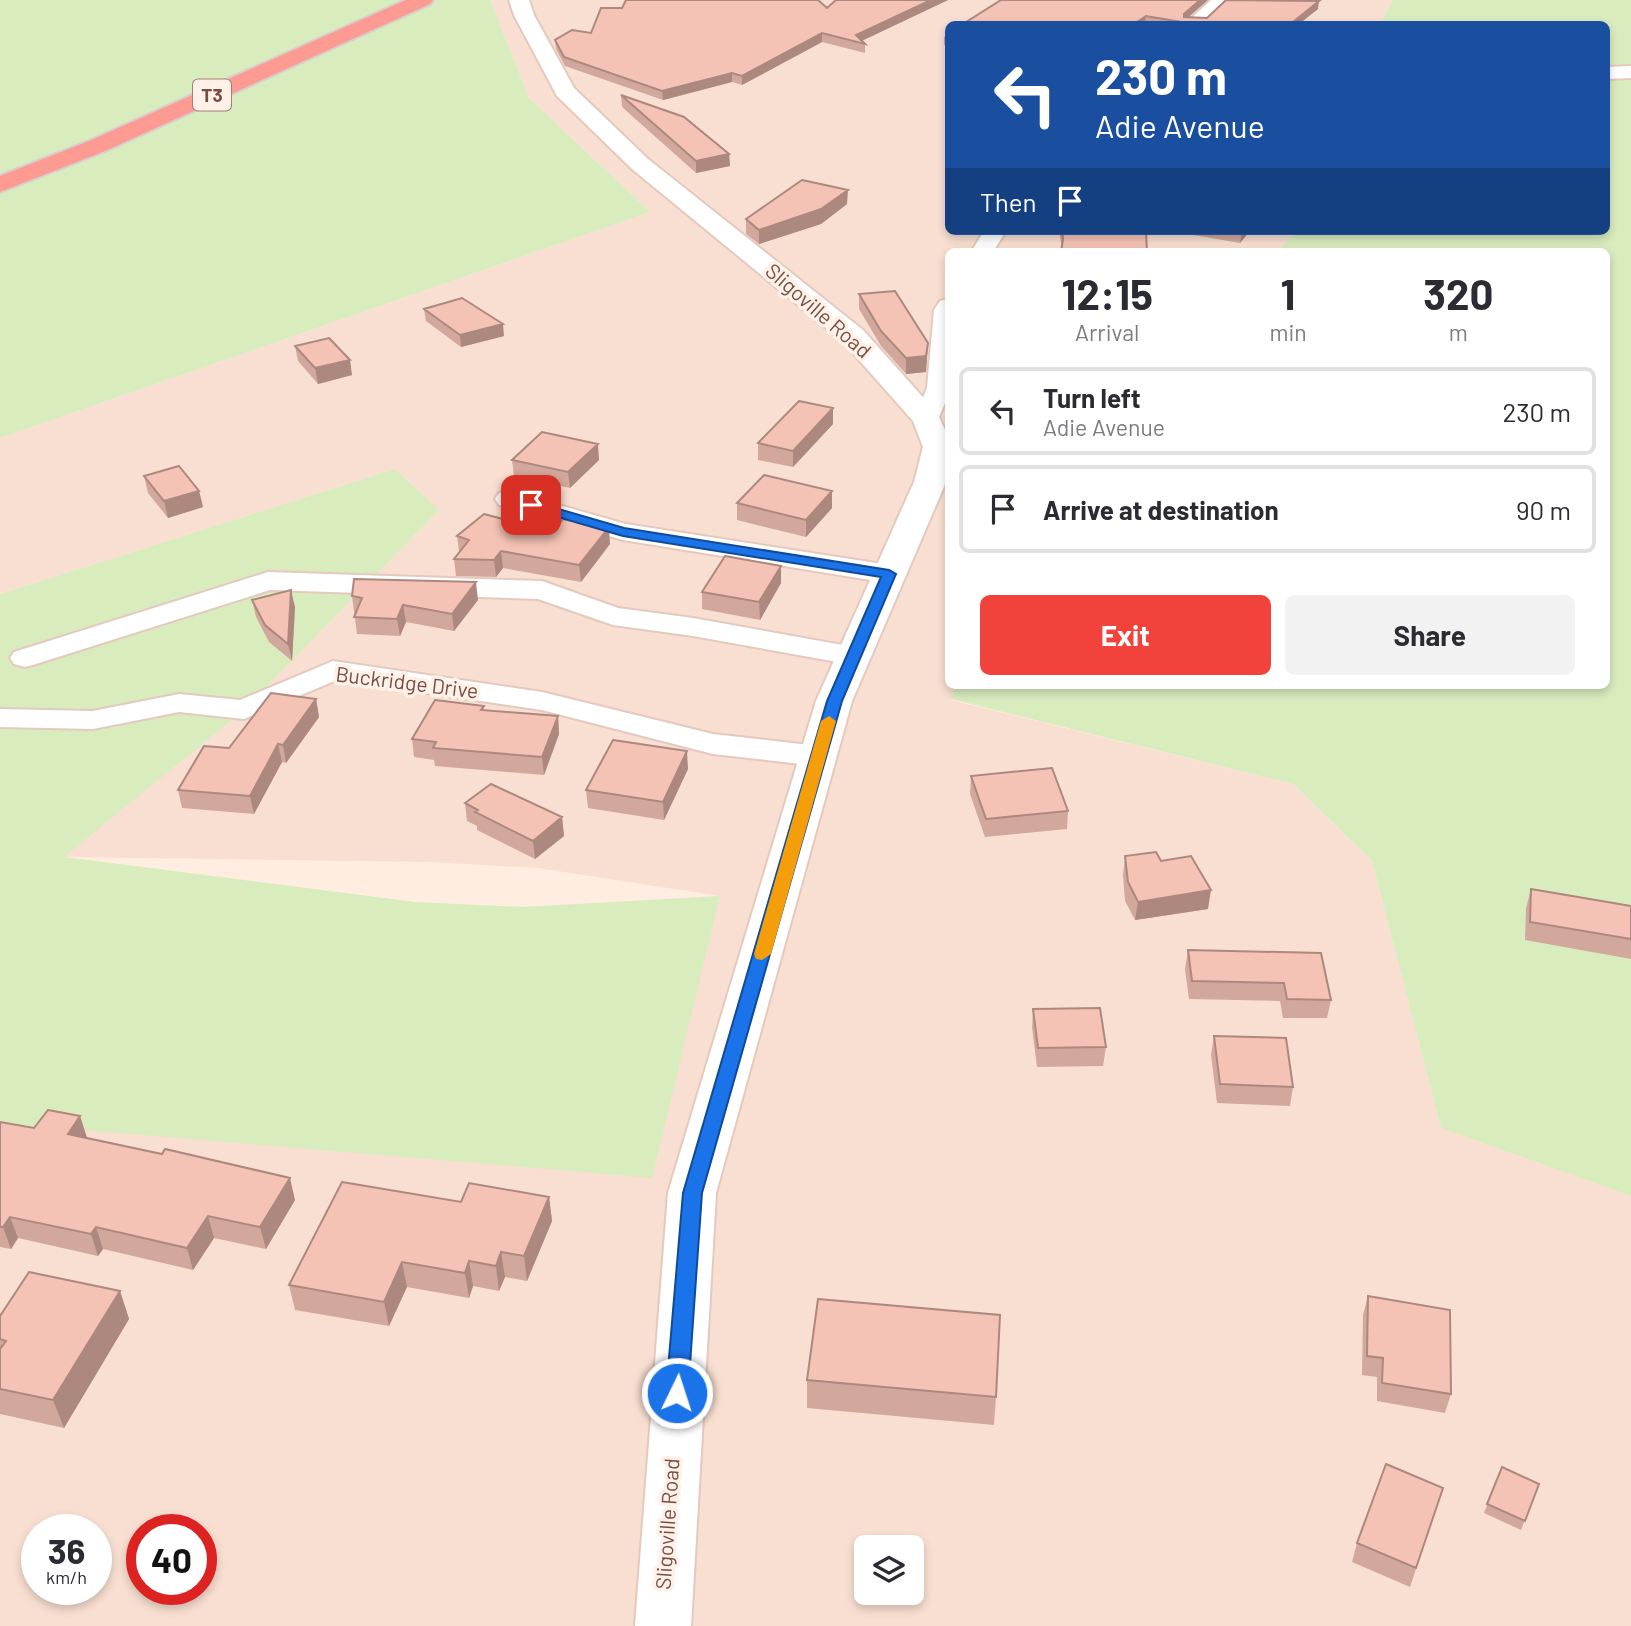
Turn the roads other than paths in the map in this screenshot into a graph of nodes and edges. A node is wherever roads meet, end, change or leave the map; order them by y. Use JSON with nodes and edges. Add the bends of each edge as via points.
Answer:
{"nodes":[{"id":1,"x":393,"y":0,"type":"edge"},
{"id":2,"x":423,"y":0,"type":"edge"},
{"id":3,"x":519,"y":0,"type":"edge"},
{"id":4,"x":1222,"y":0,"type":"edge"},
{"id":5,"x":1198,"y":21,"type":"edge"},
{"id":6,"x":1631,"y":72,"type":"edge"},
{"id":7,"x":1610,"y":73,"type":"edge"},
{"id":8,"x":0,"y":168,"type":"edge"},
{"id":9,"x":0,"y":186,"type":"edge"},
{"id":10,"x":945,"y":321,"type":"edge"},
{"id":11,"x":928,"y":419,"type":"junction"},
{"id":12,"x":509,"y":499,"type":"dead end"},
{"id":13,"x":889,"y":574,"type":"junction"},
{"id":14,"x":854,"y":656,"type":"junction"},
{"id":15,"x":25,"y":658,"type":"dead end"},
{"id":16,"x":0,"y":718,"type":"edge"},
{"id":17,"x":818,"y":756,"type":"junction"},
{"id":18,"x":663,"y":1626,"type":"edge"}],
"edges":[{"from":1,"to":8,"type":"highway","number":"T3"},
{"from":2,"to":9,"type":"highway","number":"T3"},
{"from":3,"to":11,"type":"street","name":"Sligoville Road","via":[[565,91],[640,164],[853,336]]},
{"from":4,"to":5,"type":"street"},
{"from":6,"to":7,"type":"street"},
{"from":10,"to":11,"type":"street","via":[[939,388]]},
{"from":11,"to":13,"type":"street","name":"Sligoville Road","via":[[938,447],[930,482]]},
{"from":12,"to":13,"type":"street","via":[[623,532]]},
{"from":13,"to":14,"type":"street","name":"Sligoville Road"},
{"from":14,"to":15,"type":"street","via":[[613,616],[542,590],[268,581]]},
{"from":14,"to":17,"type":"street","name":"Sligoville Road","via":[[834,701]]},
{"from":16,"to":17,"type":"street","name":"Buckridge Drive","via":[[93,720],[179,703],[244,710],[333,670],[542,701],[713,744]]},
{"from":17,"to":18,"type":"street","name":"Sligoville Road","via":[[692,1193]]}]}
